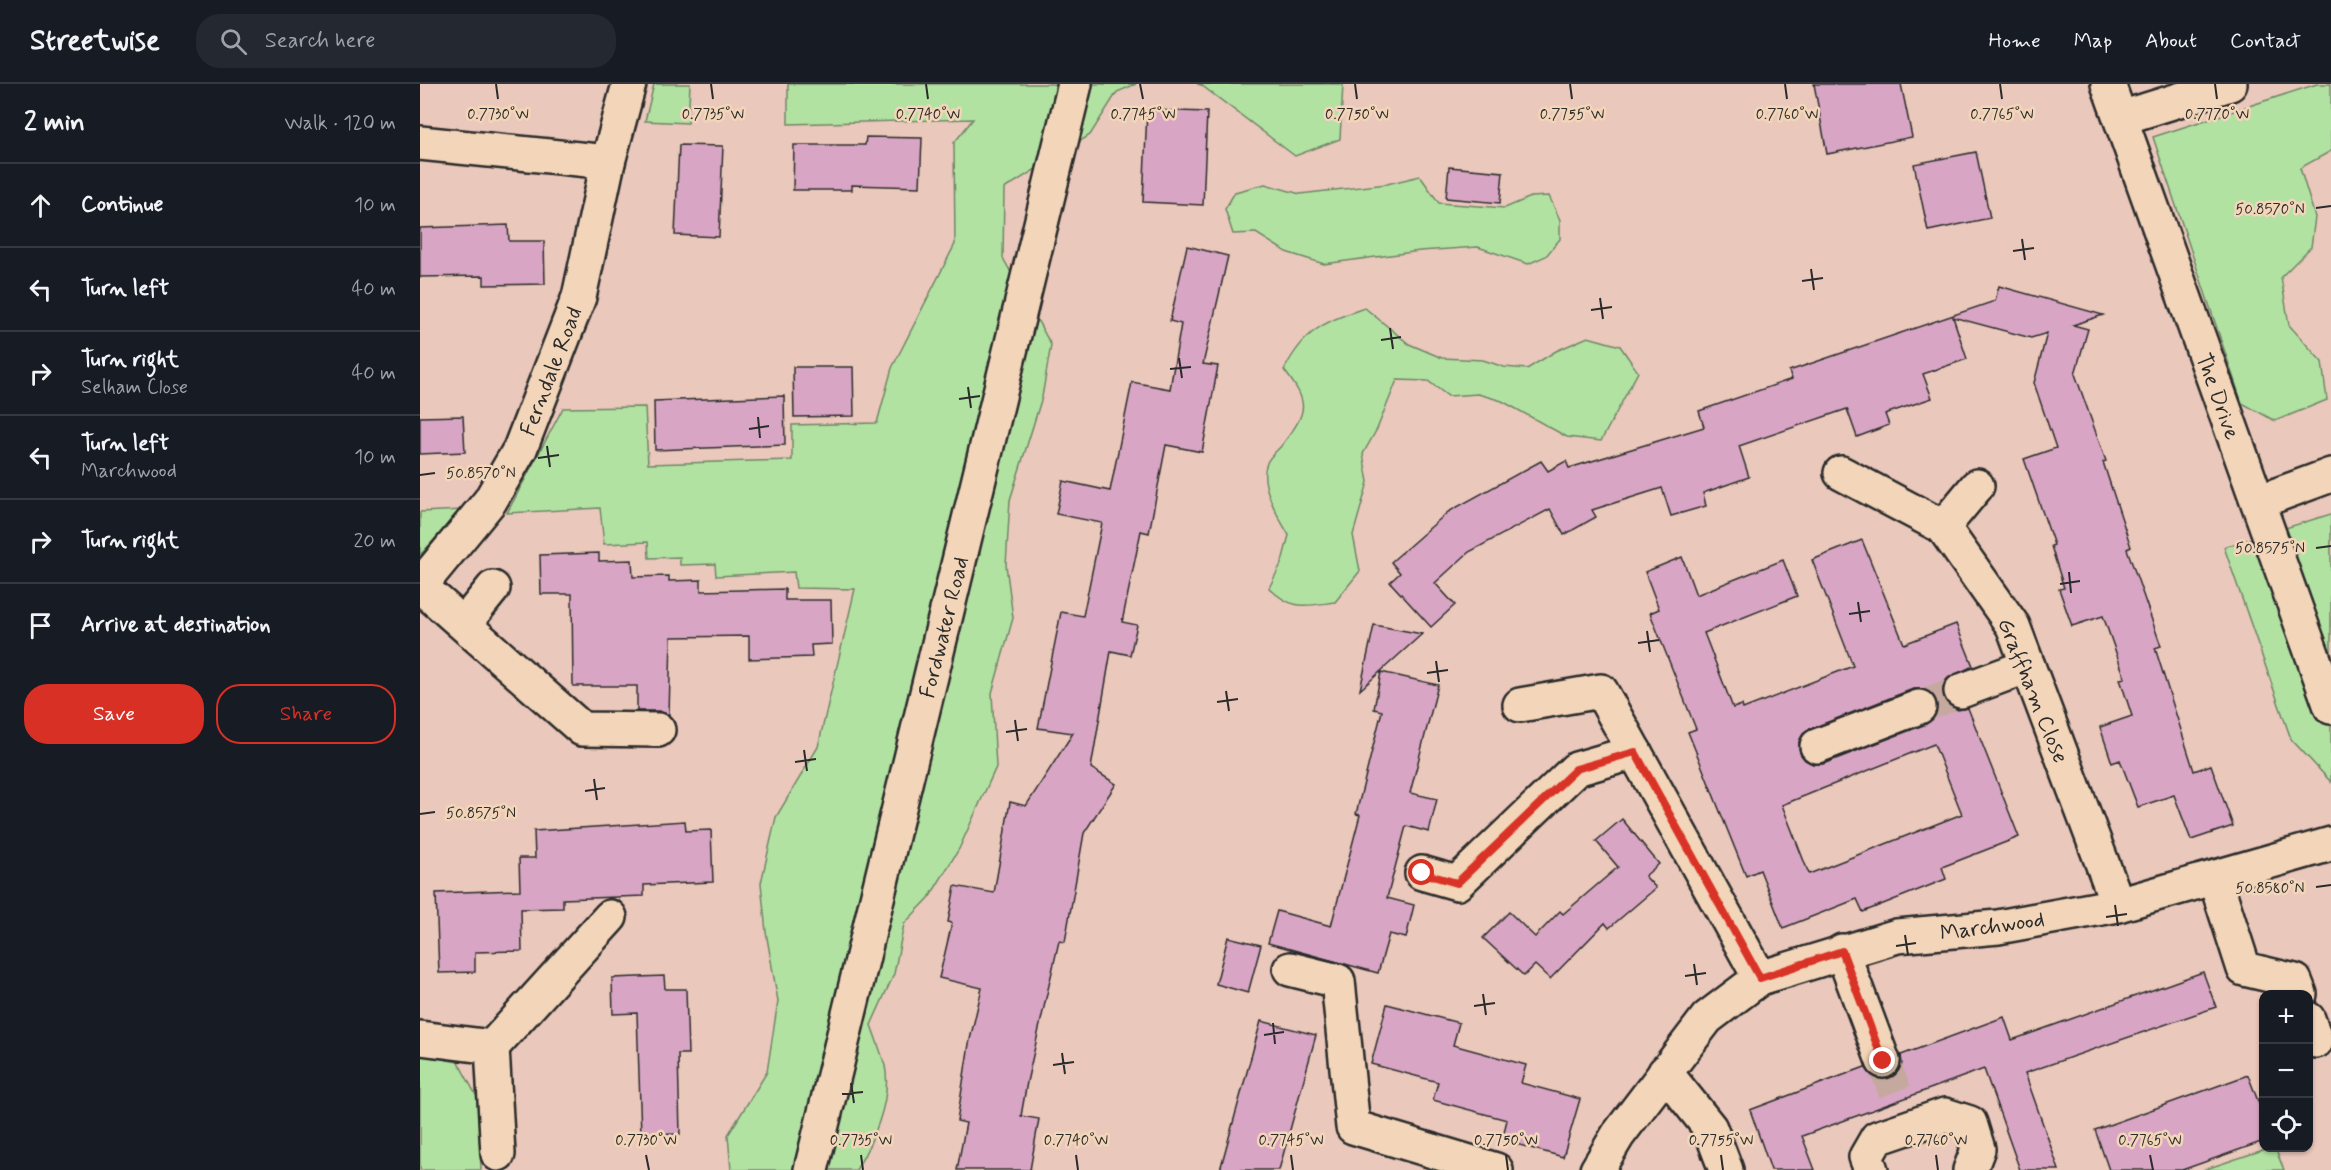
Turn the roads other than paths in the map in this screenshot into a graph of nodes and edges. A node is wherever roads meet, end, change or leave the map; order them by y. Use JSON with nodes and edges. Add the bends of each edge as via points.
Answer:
{"nodes":[{"id":1,"x":629,"y":84,"type":"edge"},
{"id":2,"x":1075,"y":84,"type":"edge"},
{"id":3,"x":2108,"y":84,"type":"edge"},
{"id":4,"x":2229,"y":84,"type":"edge"},
{"id":5,"x":2121,"y":118,"type":"junction"},
{"id":6,"x":420,"y":143,"type":"edge"},
{"id":7,"x":608,"y":162,"type":"junction"},
{"id":8,"x":1841,"y":473,"type":"dead end"},
{"id":9,"x":2331,"y":475,"type":"edge"},
{"id":10,"x":1977,"y":486,"type":"dead end"},
{"id":11,"x":2258,"y":502,"type":"junction"},
{"id":12,"x":1943,"y":527,"type":"junction"},
{"id":13,"x":420,"y":586,"type":"edge"},
{"id":14,"x":493,"y":588,"type":"dead end"},
{"id":15,"x":464,"y":624,"type":"junction"},
{"id":16,"x":2028,"y":666,"type":"junction"},
{"id":17,"x":1961,"y":692,"type":"tunnel mouth"},
{"id":18,"x":1520,"y":705,"type":"dead end"},
{"id":19,"x":1919,"y":707,"type":"tunnel mouth"},
{"id":20,"x":2331,"y":707,"type":"edge"},
{"id":21,"x":658,"y":730,"type":"dead end"},
{"id":22,"x":1817,"y":746,"type":"dead end"},
{"id":23,"x":1635,"y":752,"type":"junction"},
{"id":24,"x":2331,"y":844,"type":"edge"},
{"id":25,"x":1422,"y":873,"type":"dead end"},
{"id":26,"x":2215,"y":879,"type":"junction"},
{"id":27,"x":2118,"y":905,"type":"junction"},
{"id":28,"x":610,"y":917,"type":"dead end"},
{"id":29,"x":1842,"y":951,"type":"junction"},
{"id":30,"x":1290,"y":969,"type":"dead end"},
{"id":31,"x":1760,"y":978,"type":"junction"},
{"id":32,"x":2298,"y":990,"type":"edge"},
{"id":33,"x":420,"y":1038,"type":"edge"},
{"id":34,"x":492,"y":1047,"type":"junction"},
{"id":35,"x":1883,"y":1061,"type":"tunnel mouth"},
{"id":36,"x":1665,"y":1072,"type":"junction"},
{"id":37,"x":498,"y":1154,"type":"dead end"},
{"id":38,"x":811,"y":1170,"type":"edge"},
{"id":39,"x":1496,"y":1170,"type":"edge"},
{"id":40,"x":1597,"y":1170,"type":"edge"},
{"id":41,"x":1726,"y":1170,"type":"edge"},
{"id":42,"x":1870,"y":1170,"type":"edge"},
{"id":43,"x":1971,"y":1170,"type":"edge"}],
"edges":[{"from":1,"to":7,"type":"street","name":"Ferndale Road"},
{"from":2,"to":38,"type":"street","name":"Fordwater Road"},
{"from":3,"to":5,"type":"street","name":"The Drive"},
{"from":4,"to":5,"type":"street"},
{"from":5,"to":11,"type":"street","name":"The Drive"},
{"from":6,"to":7,"type":"street"},
{"from":7,"to":13,"type":"street","name":"Ferndale Road","via":[[579,297],[520,449],[490,501]]},
{"from":8,"to":12,"type":"street","name":"Graffham Close"},
{"from":9,"to":11,"type":"street"},
{"from":10,"to":12,"type":"street"},
{"from":11,"to":20,"type":"street","name":"The Drive"},
{"from":12,"to":16,"type":"street","name":"Graffham Close","via":[[2013,626]]},
{"from":13,"to":15,"type":"street"},
{"from":14,"to":15,"type":"street"},
{"from":15,"to":21,"type":"street","via":[[582,729]]},
{"from":16,"to":17,"type":"street"},
{"from":16,"to":27,"type":"street","name":"Graffham Close"},
{"from":18,"to":23,"type":"street","via":[[1601,691]]},
{"from":19,"to":22,"type":"street"},
{"from":23,"to":25,"type":"street","via":[[1576,769],[1457,883]]},
{"from":23,"to":31,"type":"street"},
{"from":24,"to":26,"type":"street","name":"Marchwood"},
{"from":26,"to":27,"type":"street","name":"Marchwood"},
{"from":26,"to":32,"type":"street","via":[[2244,969],[2295,981]]},
{"from":27,"to":29,"type":"street","name":"Marchwood","via":[[1998,927],[1897,936]]},
{"from":28,"to":34,"type":"street"},
{"from":29,"to":31,"type":"street","name":"Marchwood"},
{"from":29,"to":35,"type":"street"},
{"from":30,"to":39,"type":"street","via":[[1338,981],[1353,1127]]},
{"from":31,"to":36,"type":"street","name":"Marchwood","via":[[1707,1018]]},
{"from":33,"to":34,"type":"street"},
{"from":34,"to":37,"type":"street"},
{"from":36,"to":40,"type":"street","name":"Marchwood"},
{"from":36,"to":41,"type":"street","via":[[1710,1128]]},
{"from":42,"to":43,"type":"street","via":[[1866,1157],[1877,1138],[1903,1114],[1945,1115],[1970,1123],[1978,1149]]}]}
